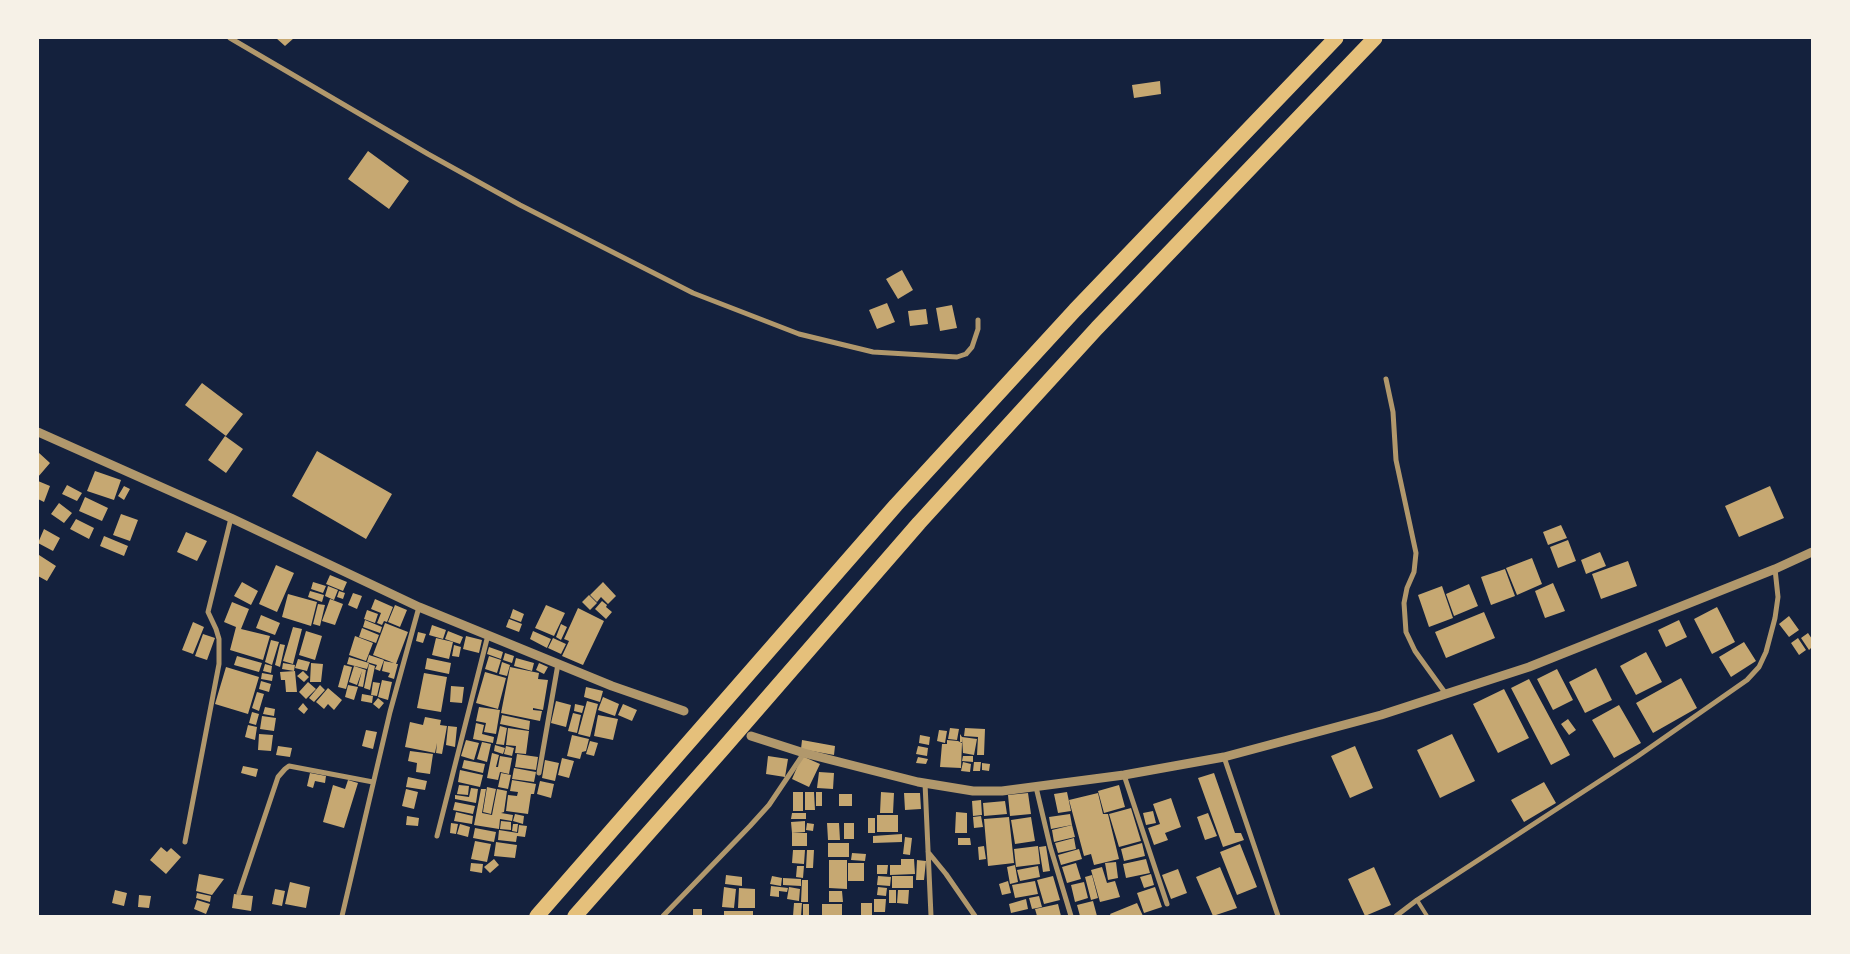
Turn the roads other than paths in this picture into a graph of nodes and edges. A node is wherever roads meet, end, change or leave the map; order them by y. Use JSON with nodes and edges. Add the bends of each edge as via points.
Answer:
{"nodes":[{"id":1,"x":230,"y":38,"type":"edge"},
{"id":2,"x":1336,"y":38,"type":"edge"},
{"id":3,"x":1376,"y":38,"type":"edge"},
{"id":4,"x":978,"y":320,"type":"dead end"},
{"id":5,"x":1386,"y":379,"type":"dead end"},
{"id":6,"x":38,"y":432,"type":"edge"},
{"id":7,"x":231,"y":518,"type":"junction"},
{"id":8,"x":1812,"y":552,"type":"edge"},
{"id":9,"x":1776,"y":569,"type":"junction"},
{"id":10,"x":419,"y":607,"type":"junction"},
{"id":11,"x":488,"y":634,"type":"junction"},
{"id":12,"x":558,"y":664,"type":"junction"},
{"id":13,"x":1446,"y":694,"type":"junction"},
{"id":14,"x":684,"y":711,"type":"dead end"},
{"id":15,"x":751,"y":736,"type":"dead end"},
{"id":16,"x":804,"y":753,"type":"junction"},
{"id":17,"x":1224,"y":757,"type":"junction"},
{"id":18,"x":539,"y":773,"type":"dead end"},
{"id":19,"x":1124,"y":774,"type":"junction"},
{"id":20,"x":373,"y":782,"type":"junction"},
{"id":21,"x":925,"y":783,"type":"junction"},
{"id":22,"x":1036,"y":787,"type":"junction"},
{"id":23,"x":437,"y":836,"type":"dead end"},
{"id":24,"x":184,"y":842,"type":"dead end"},
{"id":25,"x":928,"y":852,"type":"junction"},
{"id":26,"x":239,"y":893,"type":"dead end"},
{"id":27,"x":1417,"y":900,"type":"junction"},
{"id":28,"x":1167,"y":904,"type":"dead end"},
{"id":29,"x":342,"y":916,"type":"edge"},
{"id":30,"x":537,"y":916,"type":"edge"},
{"id":31,"x":575,"y":916,"type":"edge"},
{"id":32,"x":662,"y":916,"type":"edge"},
{"id":33,"x":931,"y":916,"type":"edge"},
{"id":34,"x":975,"y":916,"type":"edge"},
{"id":35,"x":1071,"y":916,"type":"edge"},
{"id":36,"x":1278,"y":916,"type":"edge"},
{"id":37,"x":1396,"y":916,"type":"edge"},
{"id":38,"x":1427,"y":916,"type":"edge"}],
"edges":[{"from":1,"to":4,"type":"street","via":[[520,205],[693,294],[799,334],[873,352],[957,357],[972,348]]},
{"from":2,"to":30,"type":"highway","via":[[1075,310],[929,469]]},
{"from":3,"to":31,"type":"highway","via":[[1084,343],[919,523]]},
{"from":5,"to":13,"type":"street","via":[[1393,412],[1396,460],[1416,553],[1404,603],[1406,632]]},
{"from":6,"to":7,"type":"street"},
{"from":7,"to":10,"type":"street"},
{"from":7,"to":24,"type":"street","via":[[208,612],[219,639],[219,664]]},
{"from":8,"to":9,"type":"street"},
{"from":9,"to":13,"type":"street","via":[[1529,667]]},
{"from":9,"to":27,"type":"street","via":[[1778,597],[1775,618],[1766,652],[1759,667],[1747,680],[1638,756]]},
{"from":10,"to":11,"type":"street"},
{"from":10,"to":20,"type":"street"},
{"from":11,"to":12,"type":"street"},
{"from":11,"to":23,"type":"street"},
{"from":12,"to":14,"type":"street"},
{"from":12,"to":18,"type":"street"},
{"from":13,"to":17,"type":"street"},
{"from":15,"to":16,"type":"street"},
{"from":16,"to":21,"type":"street"},
{"from":16,"to":32,"type":"street","via":[[756,819]]},
{"from":17,"to":19,"type":"street"},
{"from":17,"to":36,"type":"street"},
{"from":19,"to":22,"type":"street"},
{"from":19,"to":28,"type":"street"},
{"from":20,"to":26,"type":"street","via":[[289,766],[278,777]]},
{"from":20,"to":29,"type":"street"},
{"from":21,"to":22,"type":"street","via":[[973,790]]},
{"from":21,"to":25,"type":"street"},
{"from":22,"to":35,"type":"street"},
{"from":25,"to":33,"type":"street"},
{"from":25,"to":34,"type":"street"},
{"from":27,"to":37,"type":"street"},
{"from":27,"to":38,"type":"lane"}]}
